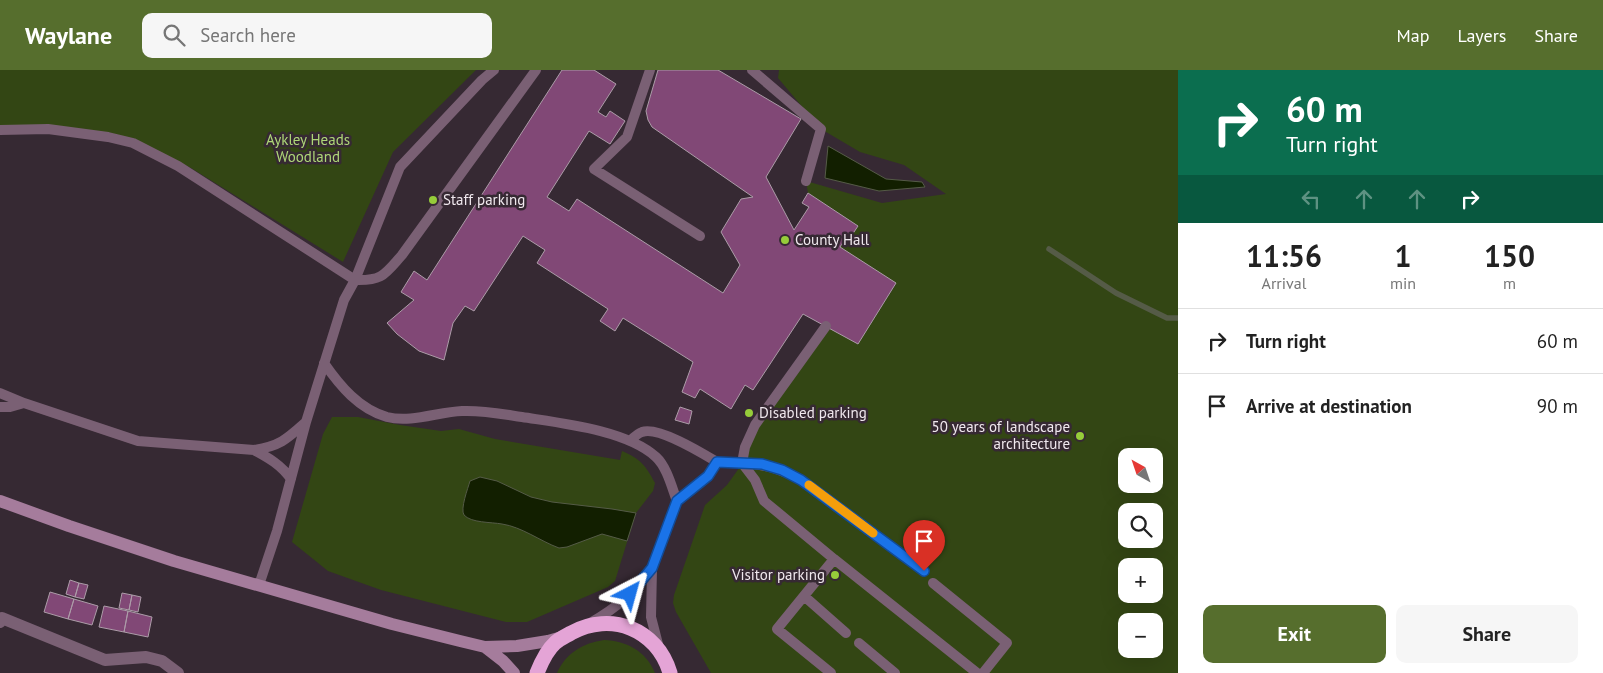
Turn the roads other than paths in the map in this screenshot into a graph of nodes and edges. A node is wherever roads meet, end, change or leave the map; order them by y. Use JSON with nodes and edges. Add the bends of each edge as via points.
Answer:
{"nodes":[{"id":1,"x":494,"y":70,"type":"edge"},
{"id":2,"x":536,"y":70,"type":"edge"},
{"id":3,"x":650,"y":70,"type":"edge"},
{"id":4,"x":752,"y":70,"type":"edge"},
{"id":5,"x":0,"y":130,"type":"edge"},
{"id":6,"x":806,"y":181,"type":"dead end"},
{"id":7,"x":700,"y":236,"type":"dead end"},
{"id":8,"x":355,"y":280,"type":"junction"},
{"id":9,"x":826,"y":326,"type":"dead end"},
{"id":10,"x":324,"y":363,"type":"junction"},
{"id":11,"x":0,"y":393,"type":"edge"},
{"id":12,"x":24,"y":403,"type":"junction"},
{"id":13,"x":0,"y":407,"type":"edge"},
{"id":14,"x":306,"y":422,"type":"junction"},
{"id":15,"x":630,"y":441,"type":"junction"},
{"id":16,"x":254,"y":450,"type":"junction"},
{"id":17,"x":717,"y":462,"type":"junction"},
{"id":18,"x":742,"y":464,"type":"junction"},
{"id":19,"x":291,"y":479,"type":"junction"},
{"id":20,"x":0,"y":501,"type":"edge"},
{"id":21,"x":677,"y":501,"type":"junction"},
{"id":22,"x":834,"y":559,"type":"junction"},
{"id":23,"x":652,"y":568,"type":"junction"},
{"id":24,"x":924,"y":571,"type":"dead end"},
{"id":25,"x":932,"y":583,"type":"dead end"},
{"id":26,"x":259,"y":585,"type":"junction"},
{"id":27,"x":804,"y":596,"type":"junction"},
{"id":28,"x":1,"y":619,"type":"edge"},
{"id":29,"x":581,"y":627,"type":"junction"},
{"id":30,"x":846,"y":633,"type":"dead end"},
{"id":31,"x":567,"y":635,"type":"junction"},
{"id":32,"x":859,"y":643,"type":"dead end"},
{"id":33,"x":485,"y":647,"type":"junction"},
{"id":34,"x":668,"y":666,"type":"edge"},
{"id":35,"x":178,"y":673,"type":"edge"},
{"id":36,"x":514,"y":673,"type":"edge"},
{"id":37,"x":537,"y":673,"type":"edge"},
{"id":38,"x":831,"y":673,"type":"edge"},
{"id":39,"x":895,"y":673,"type":"edge"},
{"id":40,"x":977,"y":673,"type":"edge"},
{"id":41,"x":983,"y":673,"type":"edge"}],
"edges":[{"from":1,"to":8,"type":"lane","via":[[400,167]]},
{"from":2,"to":8,"type":"lane","via":[[384,276],[370,281]]},
{"from":3,"to":7,"type":"lane","via":[[627,137],[594,169]]},
{"from":4,"to":6,"type":"lane","via":[[821,129]]},
{"from":5,"to":8,"type":"lane","via":[[48,129],[133,144],[178,166]]},
{"from":8,"to":10,"type":"lane","via":[[344,300]]},
{"from":9,"to":18,"type":"lane","via":[[755,425],[745,447]]},
{"from":10,"to":14,"type":"lane"},
{"from":10,"to":15,"type":"lane","via":[[348,394],[386,417],[399,419],[478,411],[581,426]]},
{"from":11,"to":12,"type":"lane"},
{"from":12,"to":13,"type":"lane"},
{"from":12,"to":16,"type":"lane","via":[[138,441]]},
{"from":14,"to":16,"type":"lane","via":[[286,440]]},
{"from":14,"to":19,"type":"lane"},
{"from":15,"to":17,"type":"lane","via":[[640,432],[651,431],[695,448]]},
{"from":15,"to":21,"type":"lane","via":[[657,458]]},
{"from":16,"to":19,"type":"lane","via":[[284,469]]},
{"from":17,"to":18,"type":"lane"},
{"from":17,"to":21,"type":"lane","via":[[708,476]]},
{"from":18,"to":22,"type":"lane","via":[[764,500]]},
{"from":18,"to":24,"type":"lane","via":[[762,464],[801,480]]},
{"from":19,"to":26,"type":"lane"},
{"from":20,"to":26,"type":"main road","via":[[174,561]]},
{"from":21,"to":23,"type":"lane"},
{"from":22,"to":27,"type":"lane"},
{"from":22,"to":40,"type":"lane"},
{"from":23,"to":29,"type":"lane","via":[[618,605]]},
{"from":23,"to":34,"type":"lane","via":[[653,630]]},
{"from":25,"to":41,"type":"lane","via":[[1007,643]]},
{"from":26,"to":33,"type":"main road","via":[[399,626]]},
{"from":27,"to":30,"type":"lane"},
{"from":27,"to":38,"type":"lane","via":[[776,629]]},
{"from":28,"to":35,"type":"street","via":[[105,660],[146,657],[162,661]]},
{"from":29,"to":31,"type":"highway"},
{"from":29,"to":34,"type":"highway","via":[[595,623],[618,624],[641,634]]},
{"from":31,"to":33,"type":"main road","via":[[534,644]]},
{"from":31,"to":37,"type":"highway","via":[[555,643]]},
{"from":32,"to":39,"type":"lane"},
{"from":33,"to":36,"type":"main road"}]}
